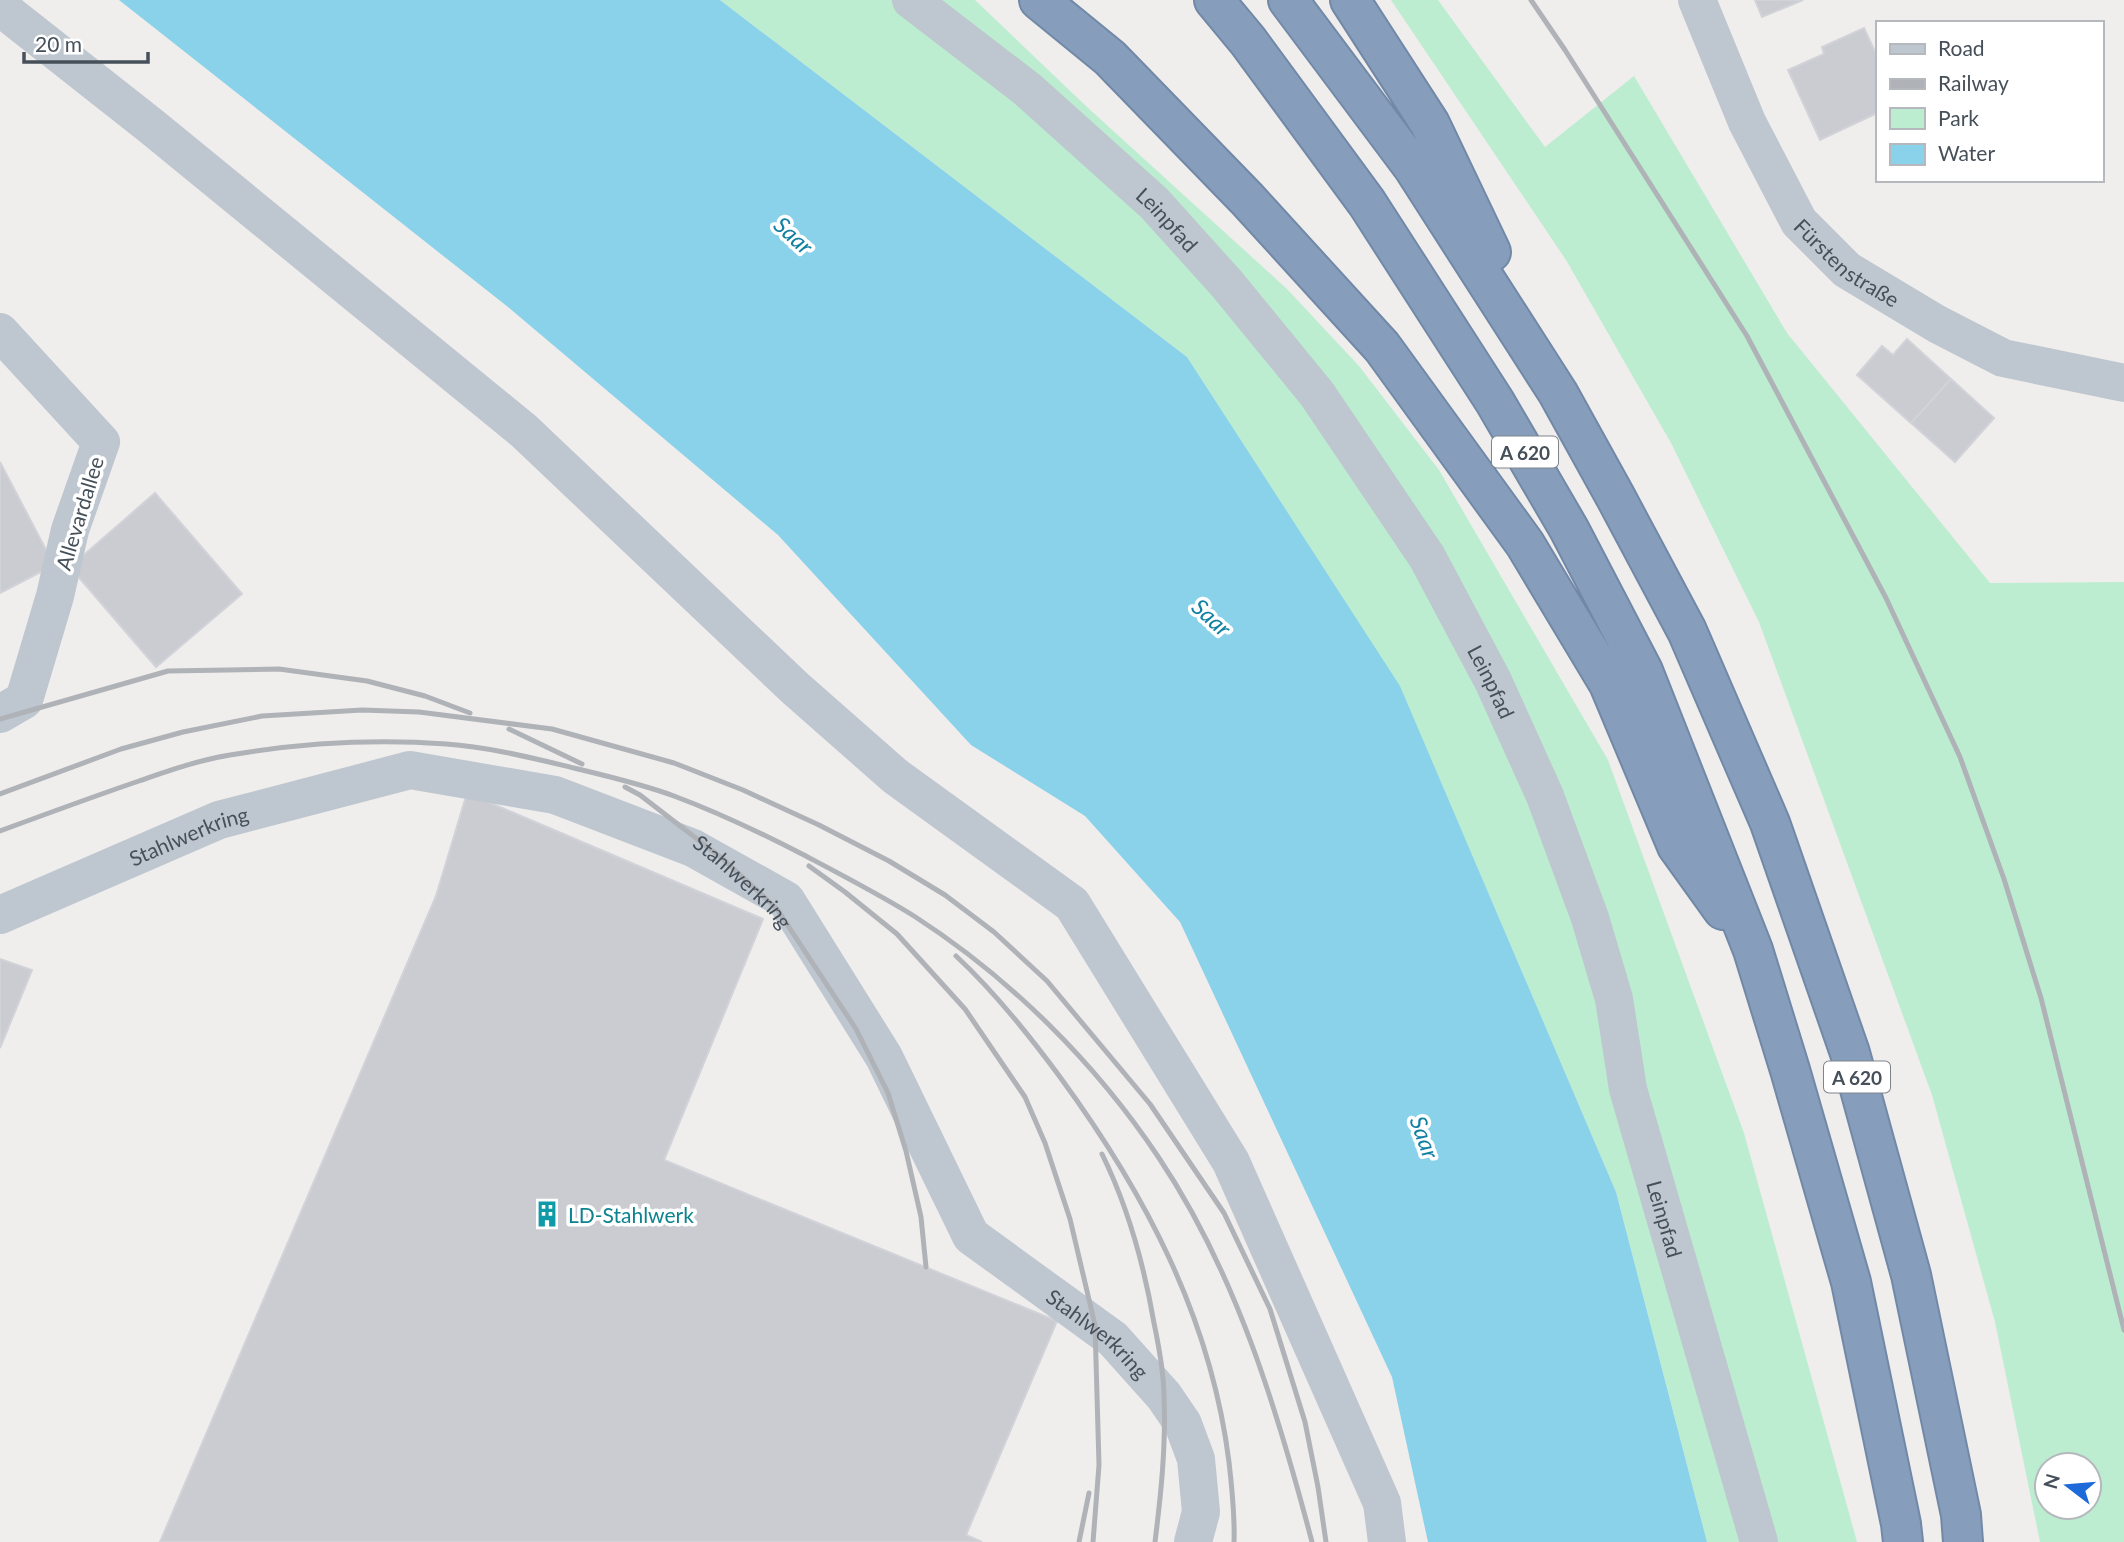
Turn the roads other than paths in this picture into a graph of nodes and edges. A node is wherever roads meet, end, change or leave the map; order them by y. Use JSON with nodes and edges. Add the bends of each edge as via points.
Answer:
{"nodes":[{"id":1,"x":911,"y":0,"type":"edge"},
{"id":2,"x":1039,"y":0,"type":"edge"},
{"id":3,"x":1214,"y":0,"type":"edge"},
{"id":4,"x":1289,"y":0,"type":"edge"},
{"id":5,"x":1350,"y":0,"type":"edge"},
{"id":6,"x":1697,"y":0,"type":"edge"},
{"id":7,"x":0,"y":7,"type":"edge"},
{"id":8,"x":0,"y":332,"type":"edge"},
{"id":9,"x":2124,"y":383,"type":"edge"},
{"id":10,"x":1558,"y":393,"type":"junction"},
{"id":11,"x":0,"y":714,"type":"edge"},
{"id":12,"x":0,"y":915,"type":"edge"},
{"id":13,"x":1753,"y":950,"type":"junction"},
{"id":14,"x":1199,"y":1532,"type":"edge"},
{"id":15,"x":1387,"y":1542,"type":"edge"},
{"id":16,"x":1759,"y":1542,"type":"edge"},
{"id":17,"x":1903,"y":1542,"type":"edge"},
{"id":18,"x":1963,"y":1542,"type":"edge"}],
"edges":[{"from":1,"to":16,"type":"street","name":"Leinpfad","via":[[1027,89],[1154,203],[1317,394],[1427,557],[1498,692],[1545,796],[1590,918],[1614,999],[1629,1089]]},
{"from":2,"to":13,"type":"highway","via":[[1110,58],[1382,348],[1525,544],[1609,684],[1677,846]]},
{"from":3,"to":13,"type":"highway","number":"A 620","via":[[1367,203],[1495,402],[1569,528],[1643,671]]},
{"from":4,"to":10,"type":"highway","number":"A 620","via":[[1413,167]]},
{"from":5,"to":10,"type":"highway","via":[[1430,124]]},
{"from":6,"to":9,"type":"street","name":"Fürstenstraße","via":[[1747,122],[1799,222],[1847,270],[2003,358]]},
{"from":7,"to":15,"type":"street","via":[[524,431],[795,688],[895,776],[1072,904],[1231,1162],[1382,1503]]},
{"from":8,"to":11,"type":"street","name":"Allevardallee","via":[[101,442],[70,530],[24,700]]},
{"from":10,"to":18,"type":"highway","number":"A 620","via":[[1687,631],[1770,823],[1850,1052],[1911,1275]]},
{"from":12,"to":14,"type":"street","name":"Stahlwerkring","via":[[219,820],[410,770],[555,795],[693,848],[786,900],[884,1057],[971,1236],[1113,1339],[1164,1396],[1183,1424],[1196,1459]]},
{"from":13,"to":17,"type":"highway","number":"A 620","via":[[1851,1282]]}]}
